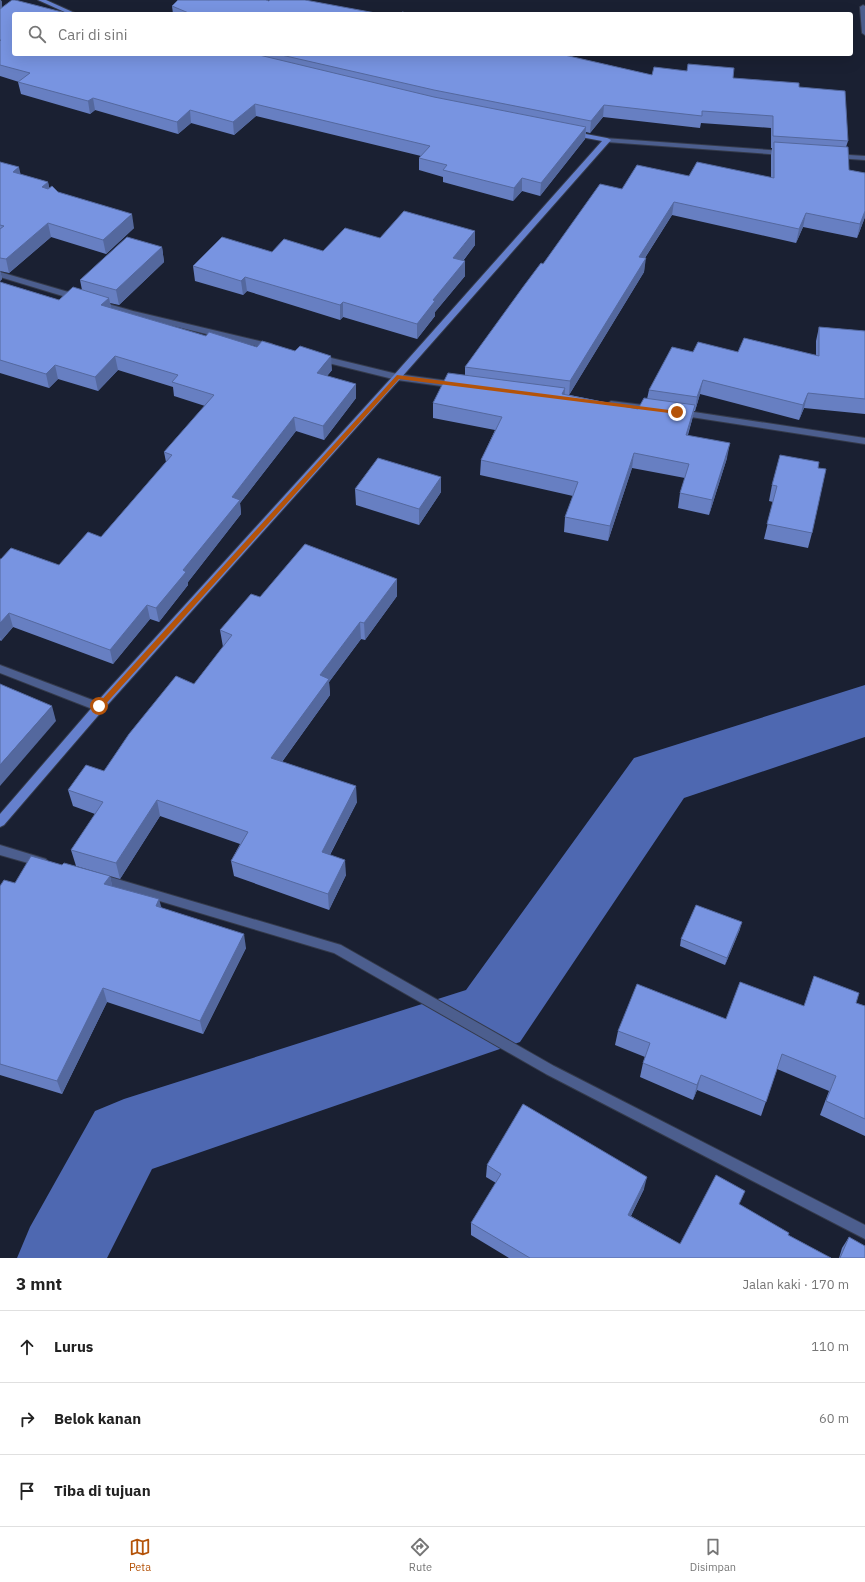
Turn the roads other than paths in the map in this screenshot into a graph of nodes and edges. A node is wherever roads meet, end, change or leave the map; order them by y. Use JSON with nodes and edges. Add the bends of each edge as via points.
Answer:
{"nodes":[{"id":1,"x":41,"y":0,"type":"edge"},
{"id":2,"x":863,"y":7,"type":"dead end"},
{"id":3,"x":69,"y":12,"type":"edge"},
{"id":4,"x":865,"y":33,"type":"edge"},
{"id":5,"x":568,"y":132,"type":"edge"},
{"id":6,"x":607,"y":140,"type":"junction"},
{"id":7,"x":795,"y":153,"type":"edge"},
{"id":8,"x":826,"y":155,"type":"edge"},
{"id":9,"x":865,"y":158,"type":"edge"},
{"id":10,"x":0,"y":274,"type":"edge"},
{"id":11,"x":283,"y":350,"type":"edge"},
{"id":12,"x":314,"y":357,"type":"edge"},
{"id":13,"x":397,"y":377,"type":"junction"},
{"id":14,"x":467,"y":386,"type":"edge"},
{"id":15,"x":599,"y":403,"type":"edge"},
{"id":16,"x":865,"y":441,"type":"edge"},
{"id":17,"x":0,"y":669,"type":"edge"},
{"id":18,"x":99,"y":706,"type":"junction"},
{"id":19,"x":0,"y":822,"type":"edge"},
{"id":20,"x":0,"y":850,"type":"edge"},
{"id":21,"x":54,"y":865,"type":"edge"},
{"id":22,"x":92,"y":877,"type":"edge"},
{"id":23,"x":865,"y":1232,"type":"edge"}],
"edges":[{"from":1,"to":3,"type":"street"},
{"from":2,"to":4,"type":"street"},
{"from":5,"to":6,"type":"street"},
{"from":6,"to":7,"type":"street"},
{"from":6,"to":13,"type":"street"},
{"from":8,"to":9,"type":"street"},
{"from":10,"to":11,"type":"street","via":[[131,313]]},
{"from":12,"to":13,"type":"street"},
{"from":13,"to":14,"type":"street"},
{"from":13,"to":18,"type":"street"},
{"from":15,"to":16,"type":"street"},
{"from":17,"to":18,"type":"street"},
{"from":18,"to":19,"type":"street"},
{"from":20,"to":21,"type":"street"},
{"from":22,"to":23,"type":"street","via":[[337,949],[550,1070]]}]}
